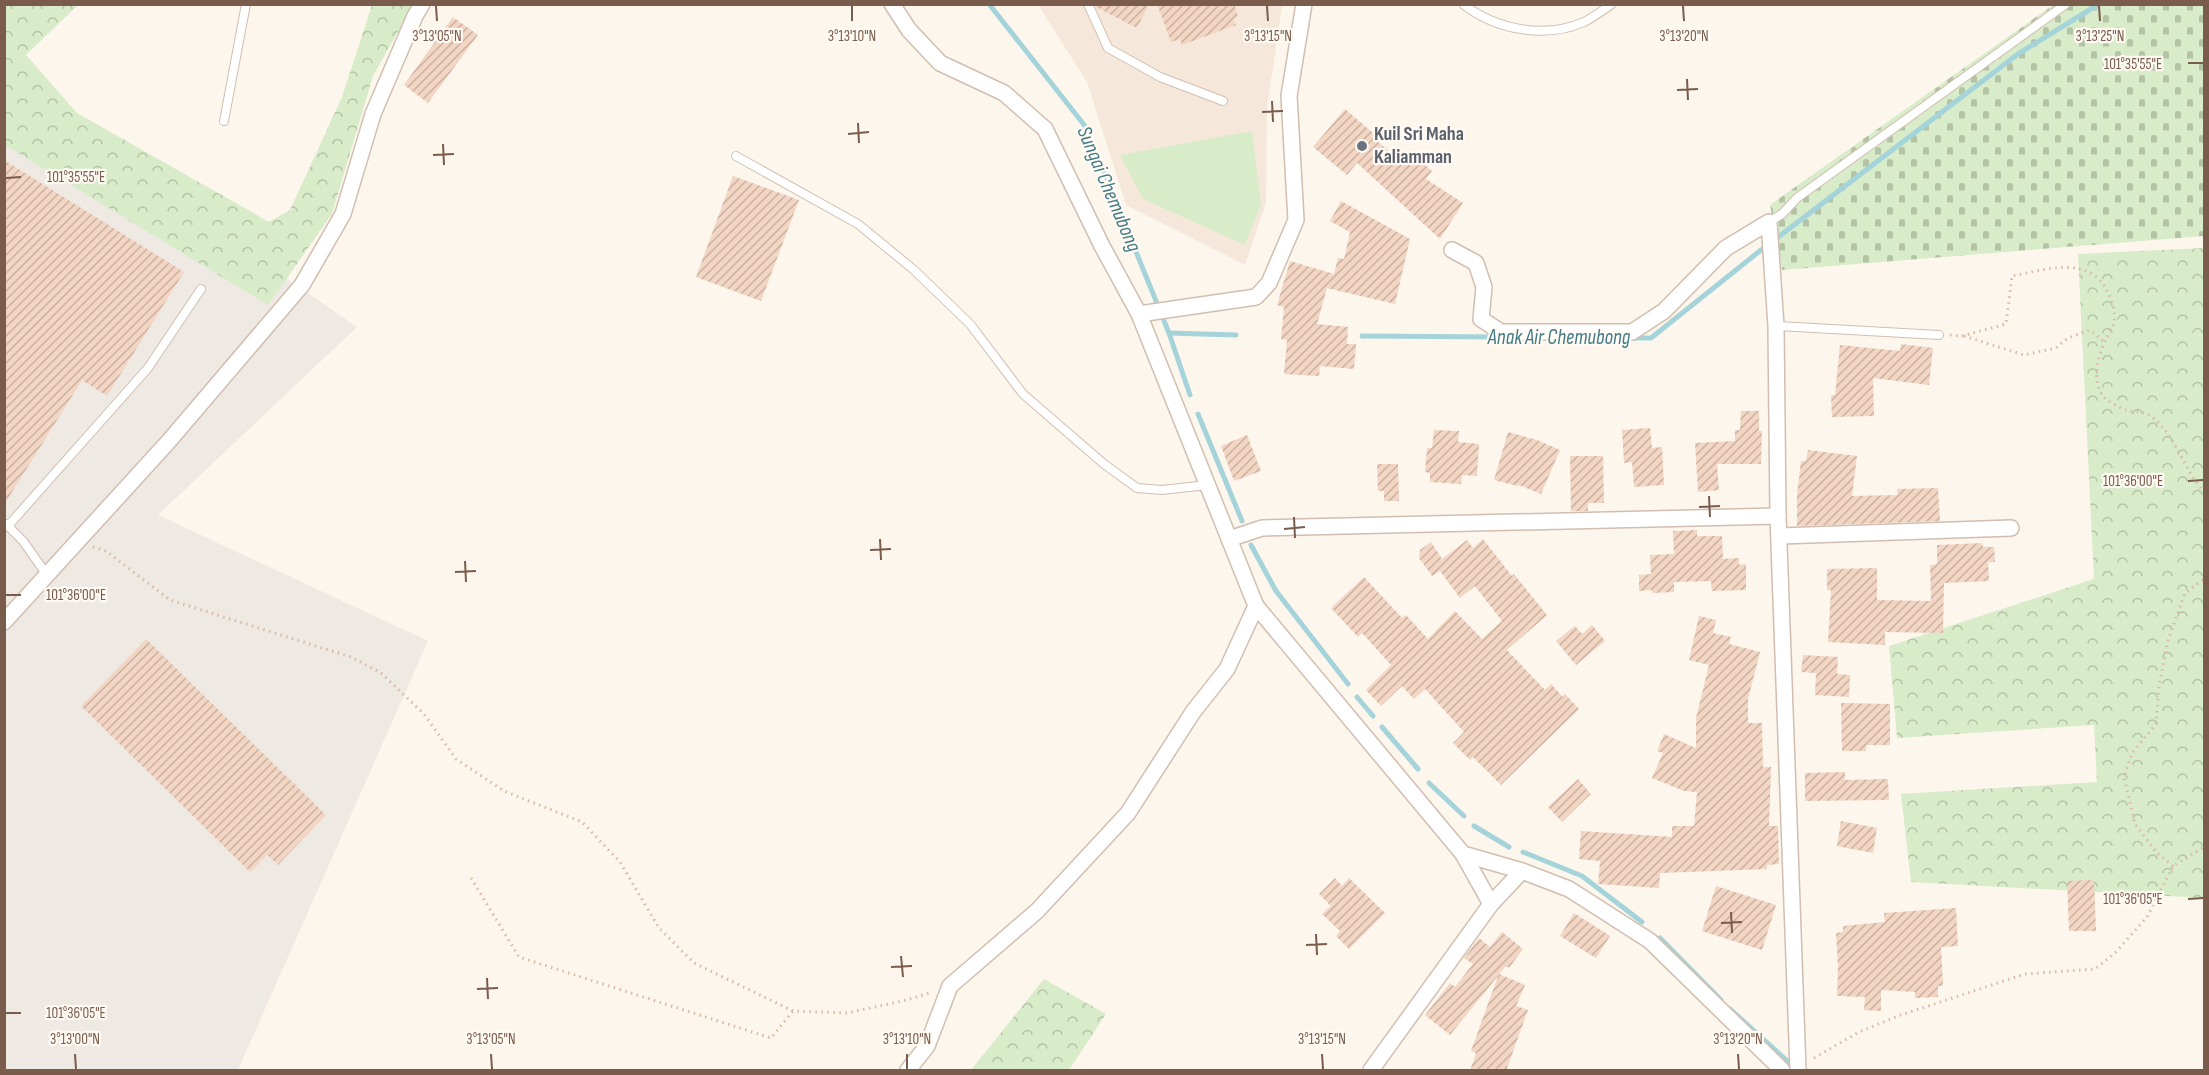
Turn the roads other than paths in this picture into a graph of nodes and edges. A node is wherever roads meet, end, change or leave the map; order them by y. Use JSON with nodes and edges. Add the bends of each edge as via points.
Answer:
{"nodes":[{"id":1,"x":246,"y":4,"type":"edge"},
{"id":2,"x":422,"y":4,"type":"edge"},
{"id":3,"x":892,"y":4,"type":"edge"},
{"id":4,"x":1088,"y":4,"type":"edge"},
{"id":5,"x":1304,"y":4,"type":"edge"},
{"id":6,"x":1462,"y":4,"type":"edge"},
{"id":7,"x":1612,"y":4,"type":"edge"},
{"id":8,"x":2066,"y":4,"type":"edge"},
{"id":9,"x":1223,"y":101,"type":"dead end"},
{"id":10,"x":224,"y":121,"type":"dead end"},
{"id":11,"x":736,"y":156,"type":"dead end"},
{"id":12,"x":1769,"y":222,"type":"junction"},
{"id":13,"x":1452,"y":250,"type":"dead end"},
{"id":14,"x":201,"y":289,"type":"dead end"},
{"id":15,"x":1142,"y":314,"type":"junction"},
{"id":16,"x":1776,"y":326,"type":"junction"},
{"id":17,"x":1939,"y":335,"type":"road end"},
{"id":18,"x":1207,"y":485,"type":"junction"},
{"id":19,"x":1778,"y":516,"type":"junction"},
{"id":20,"x":6,"y":524,"type":"edge"},
{"id":21,"x":2011,"y":528,"type":"dead end"},
{"id":22,"x":1780,"y":536,"type":"junction"},
{"id":23,"x":1229,"y":539,"type":"junction"},
{"id":24,"x":47,"y":575,"type":"junction"},
{"id":25,"x":1256,"y":606,"type":"junction"},
{"id":26,"x":6,"y":616,"type":"edge"},
{"id":27,"x":1463,"y":854,"type":"junction"},
{"id":28,"x":1522,"y":871,"type":"junction"},
{"id":29,"x":1491,"y":904,"type":"junction"},
{"id":30,"x":1799,"y":1068,"type":"edge"},
{"id":31,"x":908,"y":1071,"type":"edge"},
{"id":32,"x":1371,"y":1071,"type":"edge"},
{"id":33,"x":1782,"y":1071,"type":"edge"}],
"edges":[{"from":1,"to":10,"type":"lane"},
{"from":2,"to":24,"type":"street","via":[[373,114],[343,214],[302,285],[169,441]]},
{"from":3,"to":15,"type":"street","via":[[939,63],[1004,93],[1045,129],[1102,246]]},
{"from":4,"to":9,"type":"lane","via":[[1108,48],[1160,77]]},
{"from":5,"to":15,"type":"street","via":[[1289,96],[1296,220],[1269,283],[1256,297]]},
{"from":6,"to":7,"type":"lane","via":[[1498,24],[1545,32],[1584,22]]},
{"from":8,"to":12,"type":"lane"},
{"from":11,"to":18,"type":"lane","via":[[858,224],[906,263],[970,324],[1023,394],[1137,488],[1162,490]]},
{"from":12,"to":13,"type":"street","via":[[1726,248],[1664,311],[1632,332],[1501,332],[1481,319],[1484,287],[1476,263]]},
{"from":12,"to":16,"type":"street"},
{"from":14,"to":20,"type":"lane","via":[[148,368]]},
{"from":15,"to":18,"type":"street"},
{"from":16,"to":17,"type":"lane"},
{"from":16,"to":19,"type":"street"},
{"from":18,"to":23,"type":"street"},
{"from":19,"to":22,"type":"street"},
{"from":19,"to":23,"type":"street","via":[[1262,528]]},
{"from":20,"to":24,"type":"lane"},
{"from":21,"to":22,"type":"street"},
{"from":22,"to":30,"type":"street"},
{"from":23,"to":25,"type":"street"},
{"from":24,"to":26,"type":"street"},
{"from":25,"to":27,"type":"street"},
{"from":25,"to":31,"type":"street","via":[[1227,669],[1193,712],[1128,813],[1037,912],[951,986],[927,1046]]},
{"from":27,"to":28,"type":"street"},
{"from":27,"to":29,"type":"street"},
{"from":28,"to":29,"type":"street"},
{"from":28,"to":33,"type":"street","via":[[1569,889],[1650,941]]},
{"from":29,"to":32,"type":"street"}]}
